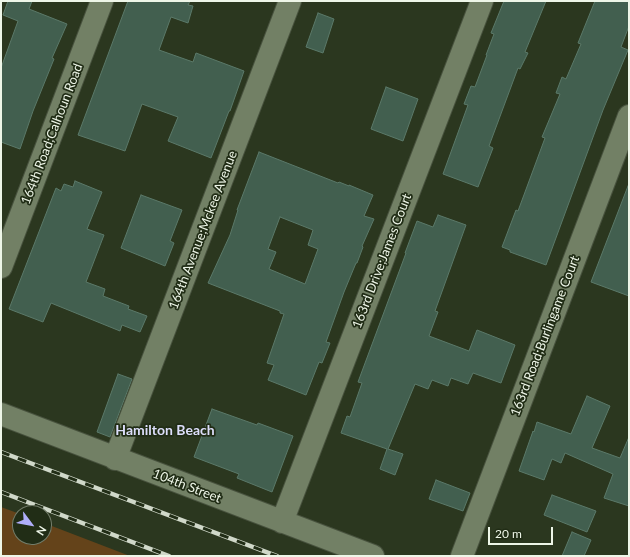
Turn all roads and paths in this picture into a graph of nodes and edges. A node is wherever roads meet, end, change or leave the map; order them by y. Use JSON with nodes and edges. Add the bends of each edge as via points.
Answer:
{"nodes":[{"id":1,"x":102,"y":1,"type":"edge"},
{"id":2,"x":290,"y":1,"type":"edge"},
{"id":3,"x":482,"y":1,"type":"edge"},
{"id":4,"x":629,"y":116,"type":"edge"},
{"id":5,"x":1,"y":267,"type":"edge"},
{"id":6,"x":1,"y":414,"type":"edge"},
{"id":7,"x":116,"y":459,"type":"junction"},
{"id":8,"x":282,"y":522,"type":"junction"},
{"id":9,"x":373,"y":556,"type":"edge"},
{"id":10,"x":462,"y":556,"type":"edge"}],
"edges":[{"from":1,"to":5,"type":"street","name":"164th Road;Calhoun Road"},
{"from":2,"to":7,"type":"street","name":"164th Avenue;Mckee Avenue"},
{"from":3,"to":8,"type":"street","name":"163rd Drive;James Court"},
{"from":4,"to":10,"type":"street","name":"163rd Road;Burlingame Court"},
{"from":6,"to":7,"type":"street","name":"104th Street"},
{"from":7,"to":8,"type":"street","name":"104th Street"},
{"from":8,"to":9,"type":"street","name":"104th Street"}]}
